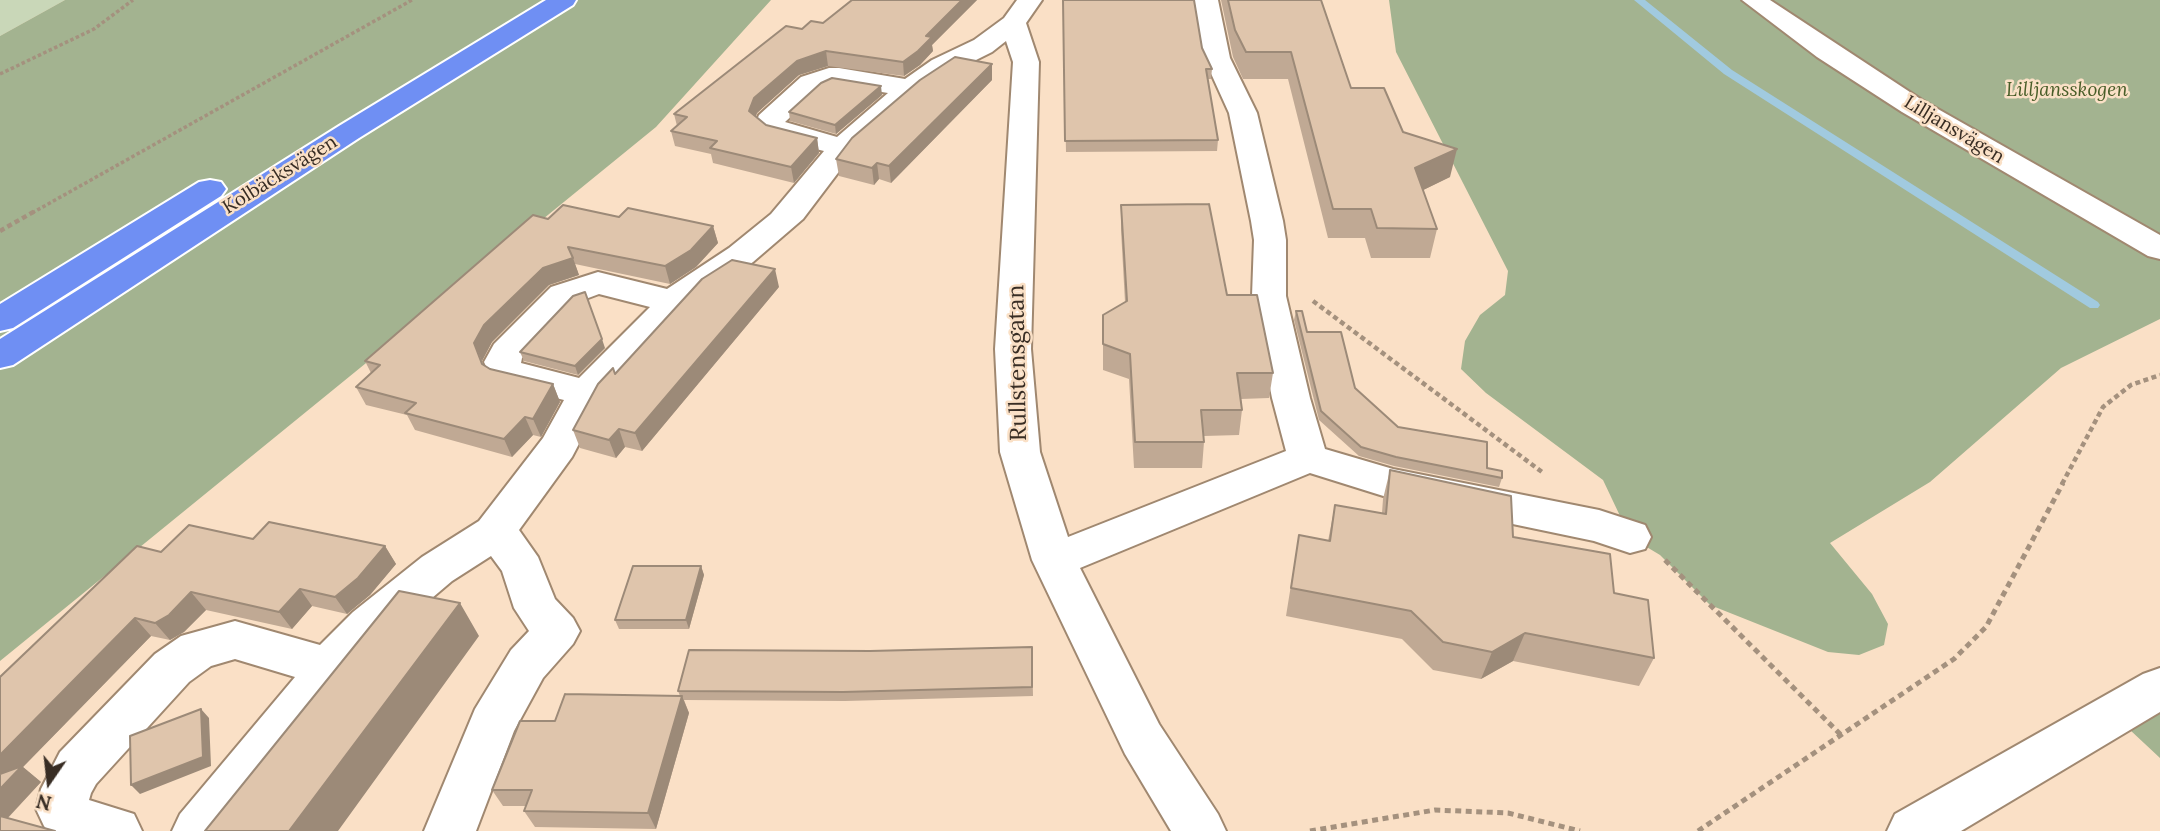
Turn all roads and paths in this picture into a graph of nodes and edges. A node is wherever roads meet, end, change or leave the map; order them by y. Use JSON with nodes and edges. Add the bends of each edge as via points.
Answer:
{"nodes":[{"id":1,"x":133,"y":0,"type":"edge"},
{"id":2,"x":412,"y":0,"type":"edge"},
{"id":3,"x":523,"y":0,"type":"edge"},
{"id":4,"x":564,"y":0,"type":"edge"},
{"id":5,"x":1206,"y":0,"type":"edge"},
{"id":6,"x":1754,"y":0,"type":"edge"},
{"id":7,"x":1021,"y":11,"type":"edge"},
{"id":8,"x":0,"y":74,"type":"edge"},
{"id":9,"x":910,"y":88,"type":"junction"},
{"id":10,"x":843,"y":147,"type":"junction"},
{"id":11,"x":0,"y":231,"type":"edge"},
{"id":12,"x":2160,"y":249,"type":"edge"},
{"id":13,"x":1269,"y":268,"type":"junction"},
{"id":14,"x":674,"y":302,"type":"junction"},
{"id":15,"x":0,"y":320,"type":"edge"},
{"id":16,"x":0,"y":356,"type":"edge"},
{"id":17,"x":2160,"y":375,"type":"edge"},
{"id":18,"x":587,"y":393,"type":"junction"},
{"id":19,"x":1308,"y":458,"type":"junction"},
{"id":20,"x":1553,"y":480,"type":"dead end"},
{"id":21,"x":494,"y":532,"type":"junction"},
{"id":22,"x":1630,"y":537,"type":"joint"},
{"id":23,"x":1054,"y":560,"type":"junction"},
{"id":24,"x":329,"y":667,"type":"junction"},
{"id":25,"x":2160,"y":688,"type":"edge"},
{"id":26,"x":1841,"y":735,"type":"junction"},
{"id":27,"x":116,"y":831,"type":"edge"},
{"id":28,"x":198,"y":831,"type":"edge"},
{"id":29,"x":450,"y":831,"type":"edge"},
{"id":30,"x":1200,"y":831,"type":"edge"},
{"id":31,"x":1310,"y":831,"type":"edge"},
{"id":32,"x":1580,"y":831,"type":"edge"},
{"id":33,"x":1698,"y":831,"type":"edge"},
{"id":34,"x":1913,"y":831,"type":"edge"}],
"edges":[{"from":1,"to":8,"type":"path","via":[[94,29]]},
{"from":2,"to":11,"type":"path"},
{"from":3,"to":15,"type":"highway","name":"Kolbäcksvägen"},
{"from":4,"to":16,"type":"highway","name":"Kolbäcksvägen"},
{"from":5,"to":13,"type":"street","via":[[1217,58],[1242,113],[1267,221]]},
{"from":6,"to":12,"type":"street","name":"Lilljansvägen","via":[[1912,106]]},
{"from":7,"to":9,"type":"street","via":[[983,46]]},
{"from":7,"to":23,"type":"street","name":"Rullstensgatan","via":[[1026,62],[1013,349],[1020,452]]},
{"from":9,"to":10,"type":"street"},
{"from":9,"to":10,"type":"street","via":[[830,76],[811,83],[769,121],[781,132]]},
{"from":10,"to":14,"type":"street","via":[[792,212]]},
{"from":13,"to":19,"type":"street","via":[[1269,296]]},
{"from":13,"to":20,"type":"path"},
{"from":14,"to":18,"type":"street"},
{"from":14,"to":18,"type":"street","via":[[598,283],[573,290],[563,295],[502,362],[512,375]]},
{"from":17,"to":26,"type":"path","via":[[2131,385],[2103,407],[1986,627],[1954,659]]},
{"from":18,"to":21,"type":"street","via":[[558,447]]},
{"from":19,"to":22,"type":"street","via":[[1393,484],[1599,526]]},
{"from":19,"to":23,"type":"street"},
{"from":21,"to":24,"type":"street","via":[[416,585]]},
{"from":21,"to":29,"type":"street","via":[[523,569],[536,608],[557,631],[527,664],[492,724]]},
{"from":22,"to":26,"type":"path","via":[[1660,555]]},
{"from":23,"to":30,"type":"street","name":"Rullstensgatan","via":[[1142,739]]},
{"from":24,"to":27,"type":"street","via":[[235,640],[197,650],[172,668],[78,768],[66,789],[62,809],[73,821]]},
{"from":24,"to":28,"type":"street"},
{"from":25,"to":34,"type":"street"},
{"from":26,"to":33,"type":"path"},
{"from":31,"to":32,"type":"path","via":[[1435,810],[1508,813]]}]}
